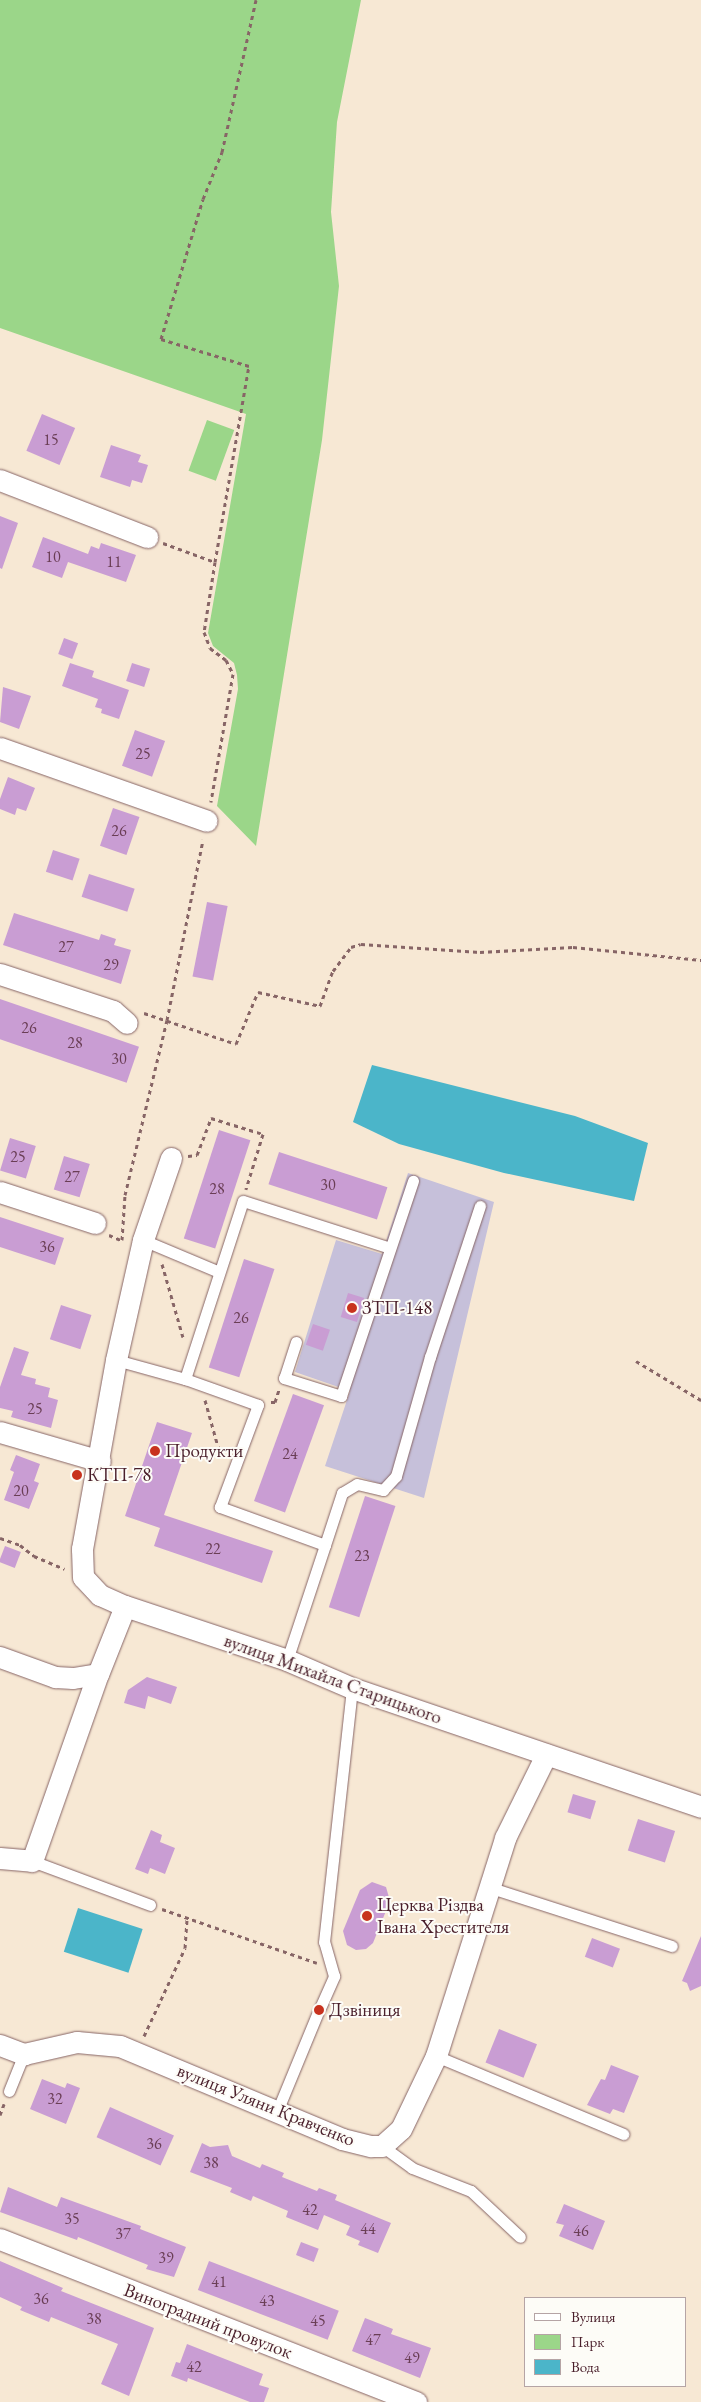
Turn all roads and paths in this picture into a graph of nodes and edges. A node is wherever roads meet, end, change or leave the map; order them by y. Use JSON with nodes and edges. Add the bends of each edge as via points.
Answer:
{"nodes":[{"id":1,"x":256,"y":0,"type":"edge"},
{"id":2,"x":0,"y":480,"type":"edge"},
{"id":3,"x":147,"y":537,"type":"joint"},
{"id":4,"x":215,"y":562,"type":"junction"},
{"id":5,"x":0,"y":748,"type":"edge"},
{"id":6,"x":207,"y":821,"type":"junction"},
{"id":7,"x":701,"y":960,"type":"edge"},
{"id":8,"x":0,"y":974,"type":"edge"},
{"id":9,"x":120,"y":1017,"type":"joint"},
{"id":10,"x":167,"y":1020,"type":"junction"},
{"id":11,"x":171,"y":1158,"type":"joint"},
{"id":12,"x":412,"y":1181,"type":"dead end"},
{"id":13,"x":0,"y":1192,"type":"edge"},
{"id":14,"x":243,"y":1201,"type":"junction"},
{"id":15,"x":480,"y":1206,"type":"dead end"},
{"id":16,"x":95,"y":1223,"type":"joint"},
{"id":17,"x":122,"y":1240,"type":"junction"},
{"id":18,"x":142,"y":1243,"type":"junction"},
{"id":19,"x":390,"y":1248,"type":"junction"},
{"id":20,"x":219,"y":1272,"type":"junction"},
{"id":21,"x":296,"y":1342,"type":"dead end"},
{"id":22,"x":116,"y":1360,"type":"junction"},
{"id":23,"x":636,"y":1362,"type":"dead end"},
{"id":24,"x":284,"y":1378,"type":"junction"},
{"id":25,"x":185,"y":1379,"type":"junction"},
{"id":26,"x":701,"y":1400,"type":"edge"},
{"id":27,"x":258,"y":1405,"type":"junction"},
{"id":28,"x":0,"y":1432,"type":"edge"},
{"id":29,"x":100,"y":1461,"type":"junction"},
{"id":30,"x":0,"y":1538,"type":"edge"},
{"id":31,"x":325,"y":1545,"type":"junction"},
{"id":32,"x":83,"y":1576,"type":"junction"},
{"id":33,"x":125,"y":1606,"type":"junction"},
{"id":34,"x":0,"y":1657,"type":"edge"},
{"id":35,"x":287,"y":1660,"type":"junction"},
{"id":36,"x":98,"y":1674,"type":"junction"},
{"id":37,"x":352,"y":1688,"type":"junction"},
{"id":38,"x":546,"y":1755,"type":"junction"},
{"id":39,"x":701,"y":1807,"type":"edge"},
{"id":40,"x":0,"y":1858,"type":"edge"},
{"id":41,"x":32,"y":1861,"type":"junction"},
{"id":42,"x":488,"y":1887,"type":"junction"},
{"id":43,"x":150,"y":1904,"type":"joint"},
{"id":44,"x":187,"y":1918,"type":"junction"},
{"id":45,"x":672,"y":1946,"type":"dead end"},
{"id":46,"x":331,"y":1968,"type":"junction"},
{"id":47,"x":0,"y":2045,"type":"edge"},
{"id":48,"x":136,"y":2051,"type":"junction"},
{"id":49,"x":24,"y":2054,"type":"junction"},
{"id":50,"x":436,"y":2056,"type":"junction"},
{"id":51,"x":10,"y":2091,"type":"dead end"},
{"id":52,"x":278,"y":2110,"type":"junction"},
{"id":53,"x":623,"y":2134,"type":"dead end"},
{"id":54,"x":382,"y":2146,"type":"junction"},
{"id":55,"x":520,"y":2237,"type":"dead end"},
{"id":56,"x":0,"y":2239,"type":"edge"},
{"id":57,"x":416,"y":2402,"type":"edge"}],
"edges":[{"from":1,"to":4,"type":"path","via":[[222,152],[204,199],[161,339],[249,366]]},
{"from":2,"to":3,"type":"street"},
{"from":3,"to":4,"type":"path"},
{"from":4,"to":6,"type":"path","via":[[204,632],[210,648],[226,660],[234,674]]},
{"from":5,"to":6,"type":"street"},
{"from":6,"to":10,"type":"path"},
{"from":7,"to":10,"type":"path","via":[[573,947],[480,952],[361,944],[351,947],[333,970],[320,1006],[258,992],[236,1044]]},
{"from":8,"to":9,"type":"street"},
{"from":9,"to":10,"type":"path","via":[[136,1011]]},
{"from":10,"to":17,"type":"path","via":[[125,1194]]},
{"from":11,"to":14,"type":"path","via":[[197,1156],[211,1118],[263,1134]]},
{"from":11,"to":18,"type":"street"},
{"from":12,"to":19,"type":"lane"},
{"from":13,"to":16,"type":"street"},
{"from":14,"to":19,"type":"lane"},
{"from":14,"to":20,"type":"lane"},
{"from":15,"to":31,"type":"lane","via":[[430,1357],[396,1476],[383,1490],[357,1484],[342,1493]]},
{"from":16,"to":17,"type":"path","via":[[111,1237]]},
{"from":17,"to":18,"type":"path"},
{"from":18,"to":20,"type":"lane"},
{"from":18,"to":22,"type":"street"},
{"from":19,"to":24,"type":"lane","via":[[341,1396]]},
{"from":20,"to":25,"type":"lane"},
{"from":21,"to":24,"type":"lane"},
{"from":22,"to":25,"type":"lane"},
{"from":22,"to":29,"type":"street"},
{"from":23,"to":26,"type":"path"},
{"from":24,"to":27,"type":"path","via":[[274,1402]]},
{"from":25,"to":27,"type":"lane"},
{"from":27,"to":31,"type":"lane","via":[[220,1508]]},
{"from":28,"to":29,"type":"street"},
{"from":29,"to":32,"type":"street","via":[[82,1549]]},
{"from":30,"to":32,"type":"path"},
{"from":31,"to":35,"type":"lane"},
{"from":32,"to":33,"type":"street","name":"вулиця Михайла Старицького","via":[[100,1594]]},
{"from":33,"to":35,"type":"street","name":"вулиця Михайла Старицького"},
{"from":33,"to":36,"type":"street"},
{"from":34,"to":36,"type":"street","via":[[55,1676],[73,1678]]},
{"from":35,"to":37,"type":"street","name":"вулиця Михайла Старицького"},
{"from":36,"to":41,"type":"street"},
{"from":37,"to":38,"type":"street","name":"вулиця Михайла Старицького"},
{"from":37,"to":46,"type":"lane","via":[[324,1942]]},
{"from":38,"to":39,"type":"street","name":"вулиця Михайла Старицького"},
{"from":38,"to":42,"type":"street","name":"вулиця Уляни Кравченко","via":[[505,1838]]},
{"from":40,"to":41,"type":"street"},
{"from":41,"to":43,"type":"lane"},
{"from":42,"to":45,"type":"lane"},
{"from":42,"to":50,"type":"street","name":"вулиця Уляни Кравченко"},
{"from":43,"to":44,"type":"path"},
{"from":44,"to":46,"type":"path"},
{"from":44,"to":48,"type":"path","via":[[184,1948]]},
{"from":46,"to":52,"type":"lane","via":[[334,1976]]},
{"from":47,"to":49,"type":"street"},
{"from":48,"to":49,"type":"street","name":"вулиця Уляни Кравченко","via":[[77,2042]]},
{"from":48,"to":52,"type":"street","name":"вулиця Уляни Кравченко","via":[[249,2102]]},
{"from":49,"to":51,"type":"lane"},
{"from":50,"to":53,"type":"lane"},
{"from":50,"to":54,"type":"street","name":"вулиця Уляни Кравченко","via":[[401,2129]]},
{"from":52,"to":54,"type":"street","name":"вулиця Уляни Кравченко","via":[[342,2139]]},
{"from":54,"to":55,"type":"lane","via":[[412,2168],[471,2191]]},
{"from":56,"to":57,"type":"street","name":"Виноградний провулок"}]}
